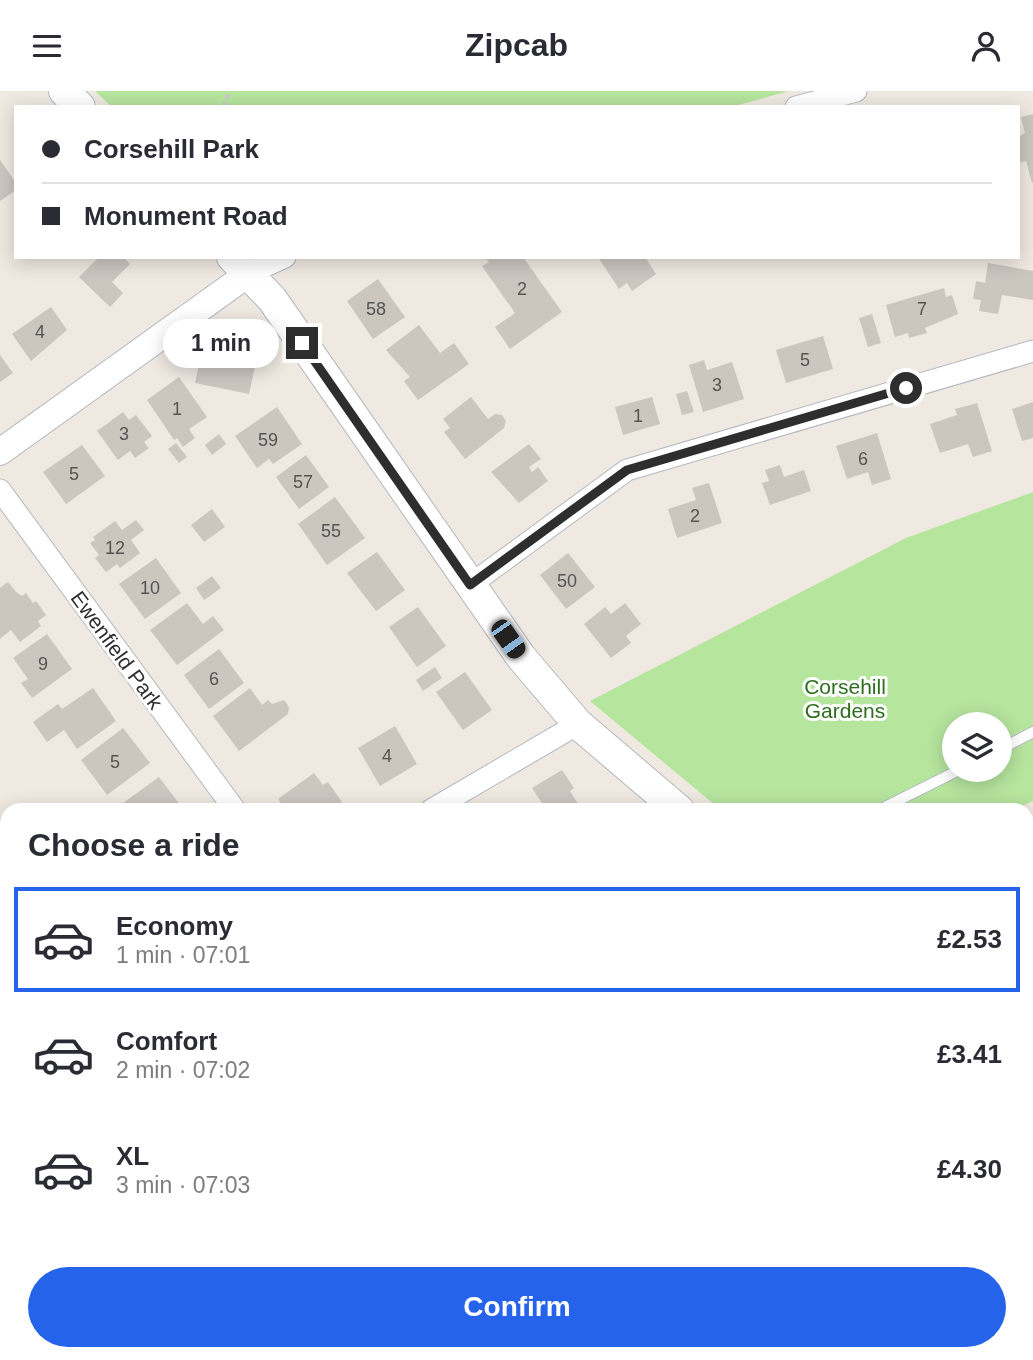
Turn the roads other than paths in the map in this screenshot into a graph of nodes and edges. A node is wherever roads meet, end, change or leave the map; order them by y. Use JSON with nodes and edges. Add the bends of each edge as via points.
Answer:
{"nodes":[{"id":1,"x":64,"y":91,"type":"edge"},
{"id":2,"x":856,"y":91,"type":"edge"},
{"id":3,"x":78,"y":105,"type":"edge"},
{"id":4,"x":804,"y":105,"type":"edge"},
{"id":5,"x":274,"y":259,"type":"edge"},
{"id":6,"x":240,"y":265,"type":"edge"},
{"id":7,"x":1033,"y":351,"type":"edge"},
{"id":8,"x":0,"y":452,"type":"edge"},
{"id":9,"x":0,"y":490,"type":"edge"},
{"id":10,"x":470,"y":585,"type":"junction"},
{"id":11,"x":578,"y":724,"type":"junction"},
{"id":12,"x":1033,"y":732,"type":"edge"},
{"id":13,"x":1012,"y":743,"type":"edge"},
{"id":14,"x":942,"y":778,"type":"edge"},
{"id":15,"x":230,"y":803,"type":"edge"},
{"id":16,"x":443,"y":803,"type":"edge"},
{"id":17,"x":671,"y":803,"type":"edge"},
{"id":18,"x":893,"y":803,"type":"edge"}],
"edges":[{"from":1,"to":3,"type":"main road"},
{"from":2,"to":4,"type":"street"},
{"from":5,"to":6,"type":"street"},
{"from":6,"to":8,"type":"street"},
{"from":6,"to":10,"type":"main road","via":[[272,299]]},
{"from":7,"to":10,"type":"street","via":[[627,470]]},
{"from":9,"to":15,"type":"street","name":"Ewenfield Park"},
{"from":10,"to":11,"type":"main road","via":[[521,657]]},
{"from":11,"to":16,"type":"street"},
{"from":11,"to":17,"type":"main road"},
{"from":12,"to":13,"type":"lane"},
{"from":14,"to":18,"type":"lane"}]}
